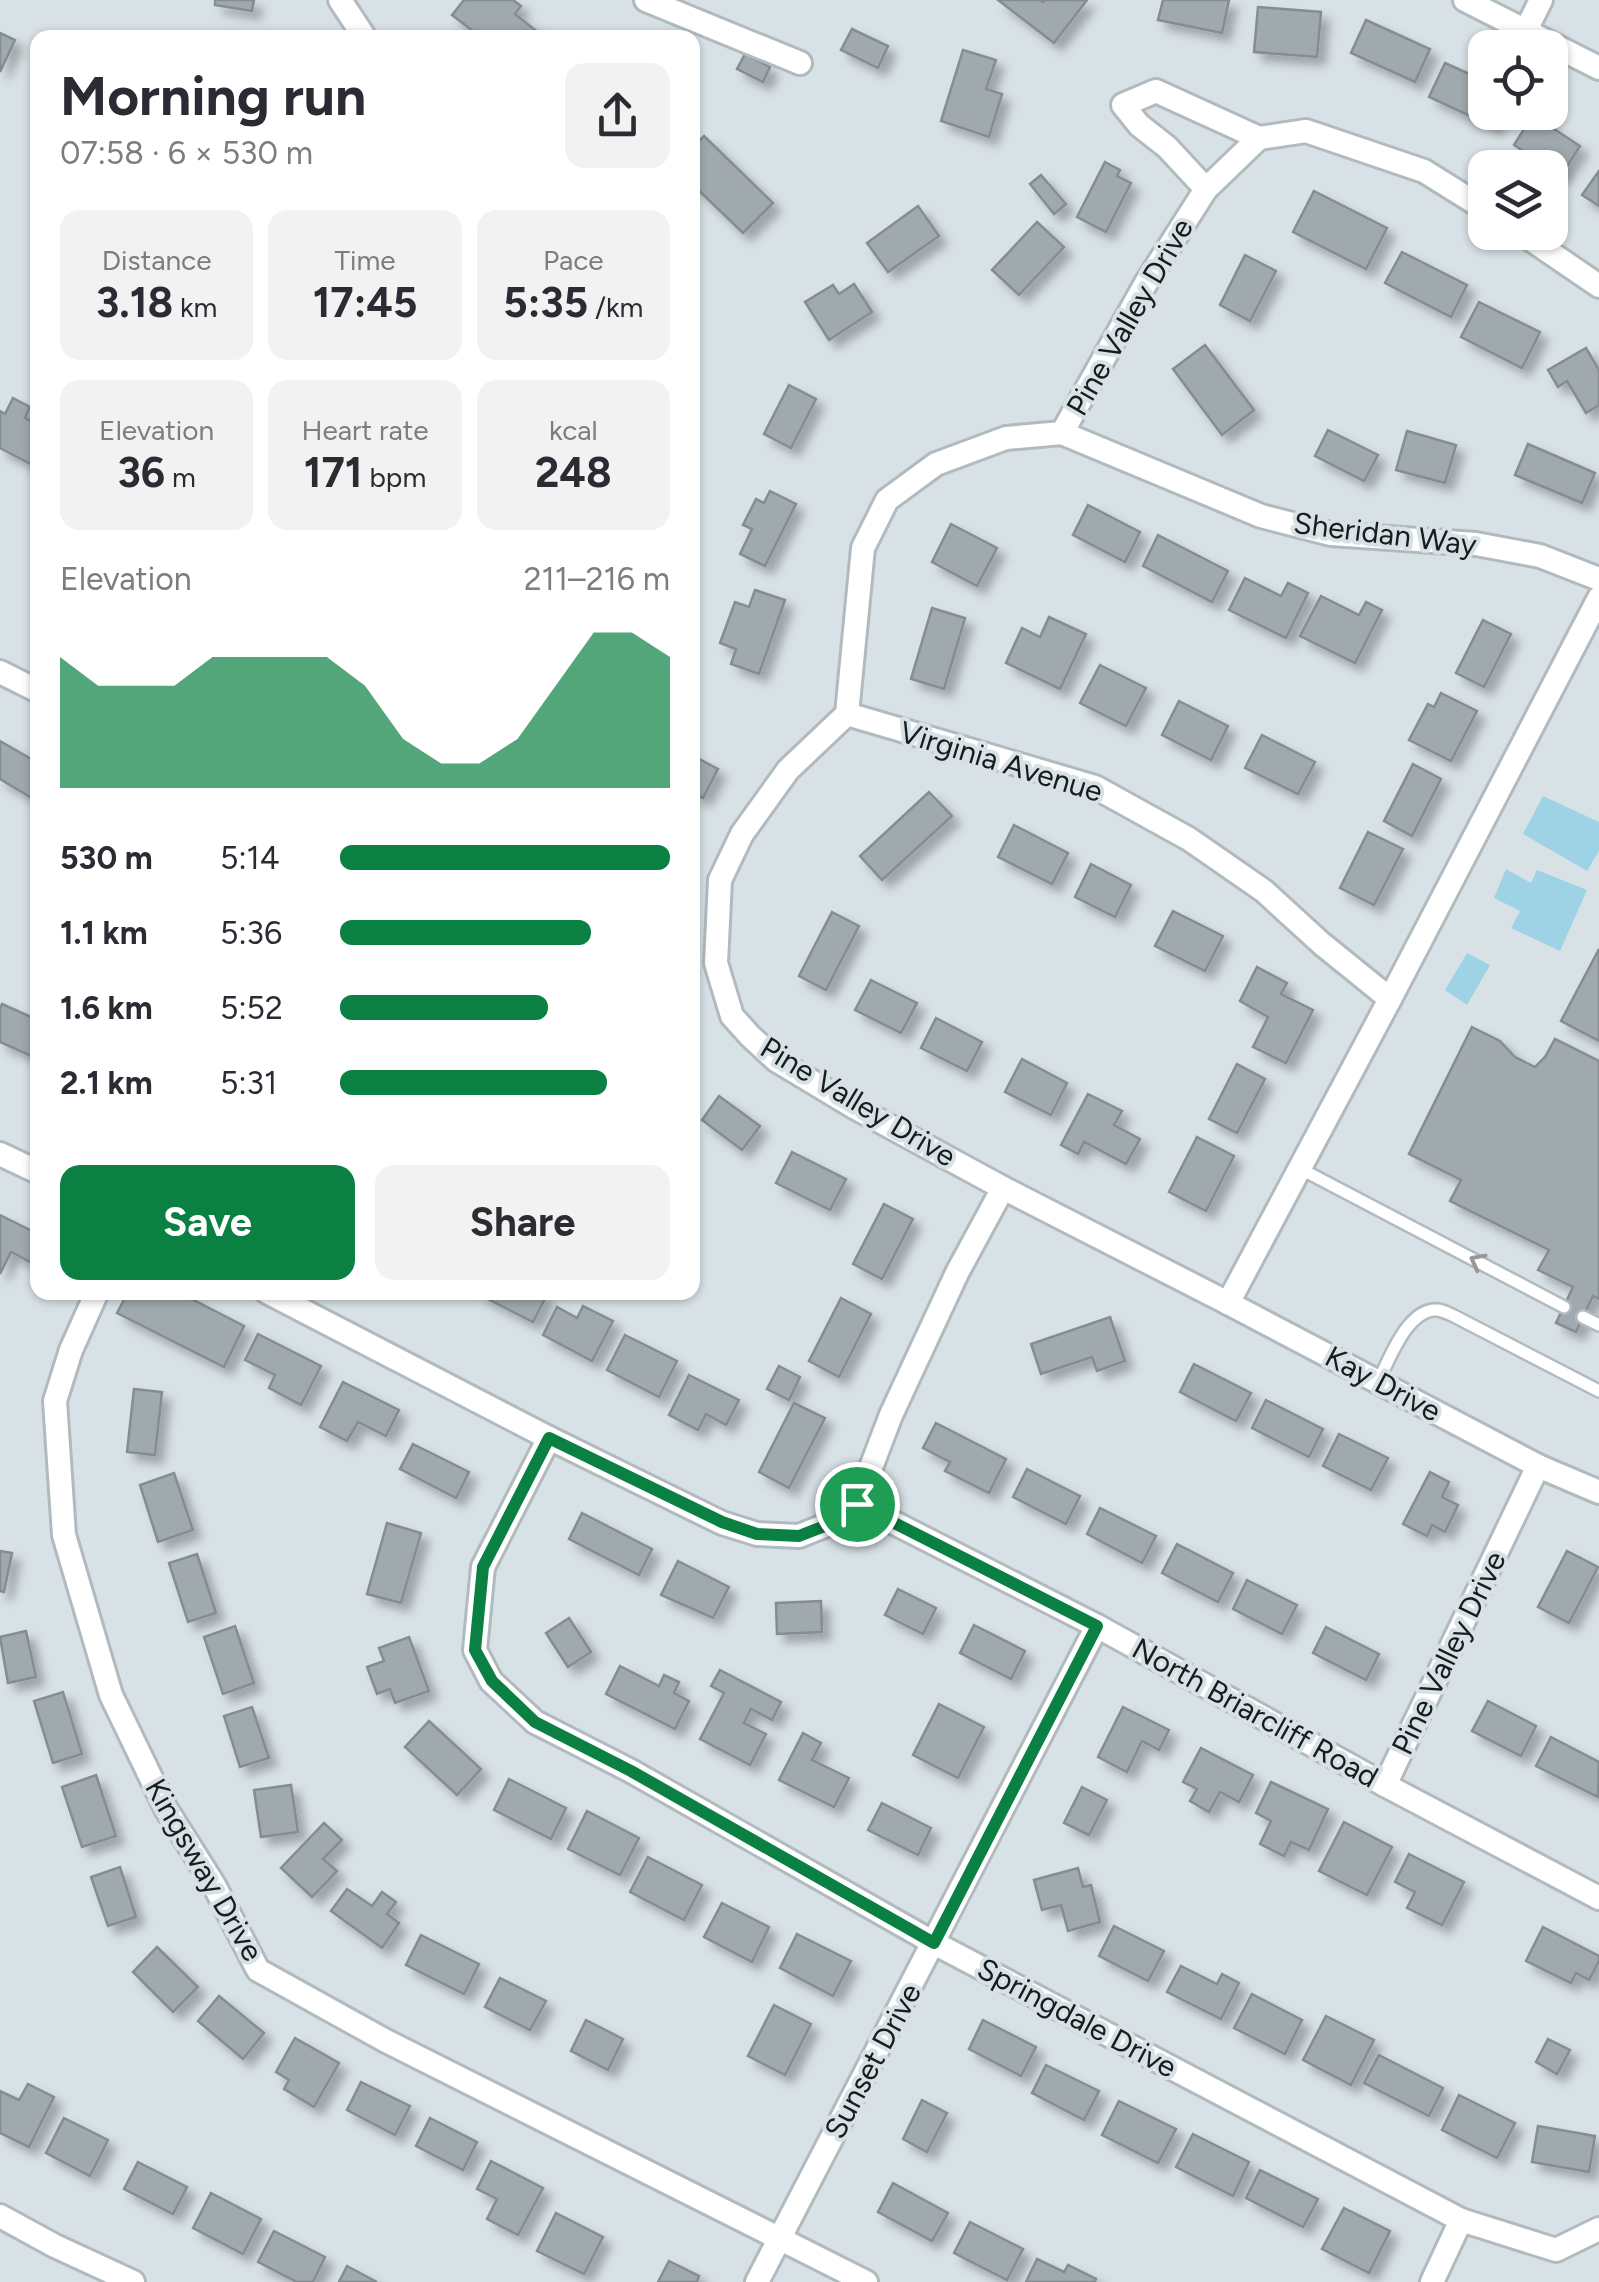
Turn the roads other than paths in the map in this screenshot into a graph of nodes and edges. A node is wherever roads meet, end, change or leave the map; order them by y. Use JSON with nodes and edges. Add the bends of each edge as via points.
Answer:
{"nodes":[{"id":1,"x":340,"y":0,"type":"edge"},
{"id":2,"x":646,"y":0,"type":"edge"},
{"id":3,"x":1465,"y":0,"type":"edge"},
{"id":4,"x":1541,"y":0,"type":"edge"},
{"id":5,"x":359,"y":30,"type":"edge"},
{"id":6,"x":1521,"y":30,"type":"edge"},
{"id":7,"x":1526,"y":30,"type":"edge"},
{"id":8,"x":1568,"y":53,"type":"edge"},
{"id":9,"x":800,"y":63,"type":"dead end"},
{"id":10,"x":1599,"y":68,"type":"edge"},
{"id":11,"x":1258,"y":138,"type":"junction"},
{"id":12,"x":1206,"y":189,"type":"junction"},
{"id":13,"x":1468,"y":198,"type":"edge"},
{"id":14,"x":1546,"y":250,"type":"edge"},
{"id":15,"x":1599,"y":286,"type":"edge"},
{"id":16,"x":1062,"y":433,"type":"junction"},
{"id":17,"x":1599,"y":579,"type":"edge"},
{"id":18,"x":1599,"y":598,"type":"edge"},
{"id":19,"x":0,"y":672,"type":"edge"},
{"id":20,"x":30,"y":687,"type":"edge"},
{"id":21,"x":846,"y":714,"type":"junction"},
{"id":22,"x":704,"y":965,"type":"edge"},
{"id":23,"x":1390,"y":1000,"type":"junction"},
{"id":24,"x":0,"y":1154,"type":"edge"},
{"id":25,"x":30,"y":1168,"type":"edge"},
{"id":26,"x":1300,"y":1168,"type":"junction"},
{"id":27,"x":1003,"y":1188,"type":"junction"},
{"id":28,"x":93,"y":1300,"type":"edge"},
{"id":29,"x":282,"y":1300,"type":"edge"},
{"id":30,"x":1228,"y":1302,"type":"junction"},
{"id":31,"x":1564,"y":1306,"type":"dead end"},
{"id":32,"x":1583,"y":1317,"type":"dead end"},
{"id":33,"x":1599,"y":1325,"type":"edge"},
{"id":34,"x":1378,"y":1382,"type":"junction"},
{"id":35,"x":1599,"y":1392,"type":"edge"},
{"id":36,"x":549,"y":1438,"type":"junction"},
{"id":37,"x":1538,"y":1466,"type":"junction"},
{"id":38,"x":1599,"y":1492,"type":"edge"},
{"id":39,"x":857,"y":1504,"type":"junction"},
{"id":40,"x":1097,"y":1626,"type":"junction"},
{"id":41,"x":1385,"y":1785,"type":"junction"},
{"id":42,"x":1599,"y":1898,"type":"edge"},
{"id":43,"x":934,"y":1943,"type":"junction"},
{"id":44,"x":0,"y":2216,"type":"edge"},
{"id":45,"x":1461,"y":2220,"type":"junction"},
{"id":46,"x":1599,"y":2229,"type":"edge"},
{"id":47,"x":780,"y":2238,"type":"junction"},
{"id":48,"x":133,"y":2282,"type":"edge"},
{"id":49,"x":757,"y":2282,"type":"edge"},
{"id":50,"x":866,"y":2282,"type":"edge"},
{"id":51,"x":1432,"y":2282,"type":"edge"}],
"edges":[{"from":1,"to":5,"type":"street"},
{"from":2,"to":9,"type":"street"},
{"from":3,"to":6,"type":"street"},
{"from":4,"to":7,"type":"street"},
{"from":8,"to":10,"type":"street"},
{"from":11,"to":12,"type":"street","name":"Pine Valley Drive"},
{"from":11,"to":12,"type":"street","via":[[1156,91],[1123,105]]},
{"from":11,"to":13,"type":"street","via":[[1306,131],[1424,170]]},
{"from":12,"to":16,"type":"street","name":"Pine Valley Drive"},
{"from":14,"to":15,"type":"street"},
{"from":16,"to":17,"type":"street","name":"Sheridan Way","via":[[1260,516],[1330,534],[1476,544],[1540,556]]},
{"from":16,"to":21,"type":"street","name":"Pine Valley Drive","via":[[1006,438],[936,464],[887,500],[863,548]]},
{"from":18,"to":23,"type":"street"},
{"from":19,"to":20,"type":"street"},
{"from":21,"to":22,"type":"street","name":"Pine Valley Drive","via":[[788,770],[742,834],[720,880]]},
{"from":21,"to":23,"type":"street","name":"Virginia Avenue","via":[[1095,787],[1264,891]]},
{"from":22,"to":27,"type":"street","name":"Pine Valley Drive","via":[[732,1016],[776,1060]]},
{"from":23,"to":26,"type":"street"},
{"from":24,"to":25,"type":"street"},
{"from":26,"to":30,"type":"street"},
{"from":31,"to":26,"type":"lane","one_way":true},
{"from":27,"to":30,"type":"street","name":"Pine Valley Drive"},
{"from":27,"to":39,"type":"street","via":[[957,1272]]},
{"from":28,"to":47,"type":"street","name":"Kingsway Drive","via":[[54,1401],[64,1535],[111,1695],[166,1809],[258,1970]]},
{"from":29,"to":36,"type":"street"},
{"from":30,"to":34,"type":"street","name":"Kay Drive"},
{"from":32,"to":33,"type":"lane"},
{"from":34,"to":35,"type":"lane","via":[[1406,1328],[1420,1314],[1438,1310]]},
{"from":34,"to":37,"type":"street","name":"Kay Drive"},
{"from":36,"to":39,"type":"street","via":[[757,1534],[799,1536]]},
{"from":36,"to":43,"type":"street","name":"Springdale Drive","via":[[483,1567],[475,1650],[492,1681],[535,1722]]},
{"from":37,"to":38,"type":"street"},
{"from":37,"to":41,"type":"street","name":"Pine Valley Drive"},
{"from":39,"to":40,"type":"street","name":"North Briarcliff Road"},
{"from":40,"to":41,"type":"street","name":"North Briarcliff Road"},
{"from":40,"to":43,"type":"street","name":"Sunset Drive"},
{"from":41,"to":42,"type":"street","name":"North Briarcliff Road"},
{"from":43,"to":45,"type":"street","name":"Springdale Drive"},
{"from":43,"to":47,"type":"street","name":"Sunset Drive"},
{"from":44,"to":48,"type":"street"},
{"from":45,"to":46,"type":"street","name":"Springdale Drive","via":[[1556,2250]]},
{"from":45,"to":51,"type":"street"},
{"from":47,"to":49,"type":"street","name":"Sunset Drive"},
{"from":47,"to":50,"type":"street","name":"Kingsway Drive"}]}
